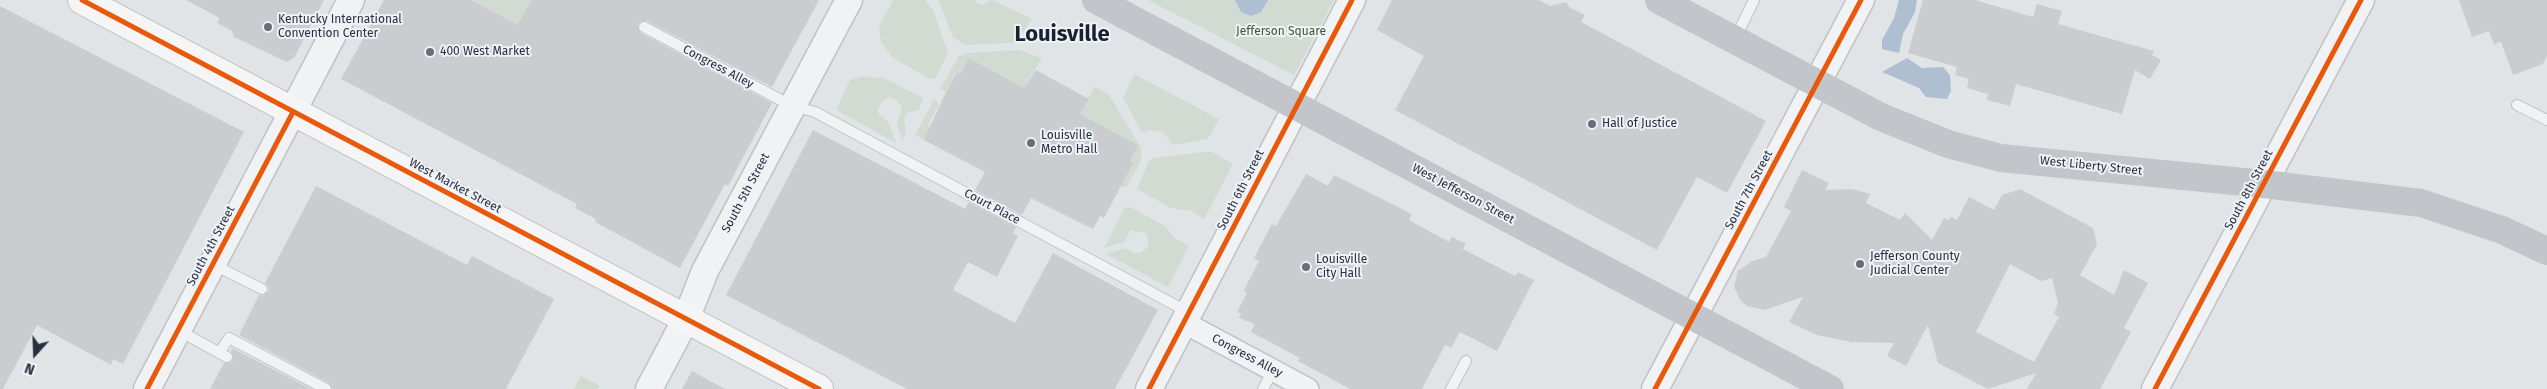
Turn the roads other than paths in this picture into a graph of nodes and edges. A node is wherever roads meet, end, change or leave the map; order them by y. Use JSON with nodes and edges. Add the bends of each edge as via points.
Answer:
{"nodes":[{"id":1,"x":82,"y":0,"type":"edge"},
{"id":2,"x":352,"y":0,"type":"edge"},
{"id":3,"x":849,"y":0,"type":"edge"},
{"id":4,"x":1352,"y":0,"type":"edge"},
{"id":5,"x":1659,"y":0,"type":"edge"},
{"id":6,"x":1754,"y":0,"type":"edge"},
{"id":7,"x":1861,"y":0,"type":"edge"},
{"id":8,"x":2361,"y":0,"type":"edge"},
{"id":9,"x":1111,"y":4,"type":"edge"},
{"id":10,"x":644,"y":27,"type":"dead end"},
{"id":11,"x":1735,"y":40,"type":"junction"},
{"id":12,"x":1817,"y":83,"type":"junction"},
{"id":13,"x":2517,"y":105,"type":"dead end"},
{"id":14,"x":792,"y":106,"type":"junction"},
{"id":15,"x":1296,"y":106,"type":"junction"},
{"id":16,"x":292,"y":112,"type":"junction"},
{"id":17,"x":2547,"y":120,"type":"edge"},
{"id":18,"x":2264,"y":184,"type":"junction"},
{"id":19,"x":2547,"y":251,"type":"edge"},
{"id":20,"x":212,"y":264,"type":"junction"},
{"id":21,"x":262,"y":289,"type":"dead end"},
{"id":22,"x":1693,"y":316,"type":"junction"},
{"id":23,"x":1188,"y":318,"type":"junction"},
{"id":24,"x":686,"y":319,"type":"junction"},
{"id":25,"x":178,"y":330,"type":"junction"},
{"id":26,"x":1466,"y":361,"type":"dead end"},
{"id":27,"x":1279,"y":379,"type":"edge"},
{"id":28,"x":810,"y":387,"type":"edge"},
{"id":29,"x":147,"y":389,"type":"edge"},
{"id":30,"x":326,"y":389,"type":"edge"},
{"id":31,"x":649,"y":389,"type":"edge"},
{"id":32,"x":1149,"y":389,"type":"edge"},
{"id":33,"x":1263,"y":389,"type":"edge"},
{"id":34,"x":1308,"y":389,"type":"edge"},
{"id":35,"x":1451,"y":389,"type":"edge"},
{"id":36,"x":1655,"y":389,"type":"edge"},
{"id":37,"x":1830,"y":389,"type":"edge"},
{"id":38,"x":2155,"y":389,"type":"edge"}],
"edges":[{"from":1,"to":16,"type":"main road","name":"West Market Street"},
{"from":2,"to":16,"type":"street","name":"South 4th Street"},
{"from":3,"to":14,"type":"street","name":"South 5th Street"},
{"from":4,"to":15,"type":"street","name":"South 6th Street"},
{"from":5,"to":11,"type":"main road","name":"West Liberty Street"},
{"from":6,"to":11,"type":"lane"},
{"from":7,"to":12,"type":"street","name":"South 7th Street"},
{"from":8,"to":18,"type":"street","name":"South 8th Street"},
{"from":9,"to":15,"type":"main road","name":"West Jefferson Street"},
{"from":10,"to":14,"type":"lane","name":"Congress Alley"},
{"from":11,"to":12,"type":"main road","name":"West Liberty Street"},
{"from":12,"to":18,"type":"main road","name":"West Liberty Street","via":[[1881,117],[1948,144],[2001,158]]},
{"from":12,"to":22,"type":"street","name":"South 7th Street"},
{"from":13,"to":17,"type":"lane"},
{"from":14,"to":23,"type":"lane","name":"Court Place","via":[[815,112]]},
{"from":14,"to":24,"type":"street","name":"South 5th Street","via":[[697,287]]},
{"from":15,"to":22,"type":"main road","name":"West Jefferson Street"},
{"from":15,"to":23,"type":"street","name":"South 6th Street"},
{"from":16,"to":20,"type":"street","name":"South 4th Street"},
{"from":16,"to":24,"type":"main road","name":"West Market Street"},
{"from":18,"to":19,"type":"main road","name":"West Liberty Street","via":[[2421,203],[2502,230]]},
{"from":18,"to":38,"type":"street","name":"South 8th Street"},
{"from":20,"to":21,"type":"lane"},
{"from":20,"to":25,"type":"street","name":"South 4th Street"},
{"from":22,"to":36,"type":"street","name":"South 7th Street"},
{"from":22,"to":37,"type":"main road","name":"West Jefferson Street"},
{"from":23,"to":27,"type":"street","name":"Congress Alley"},
{"from":23,"to":32,"type":"street","name":"South 6th Street"},
{"from":24,"to":28,"type":"main road","name":"West Market Street"},
{"from":24,"to":31,"type":"street","name":"South 5th Street"},
{"from":25,"to":29,"type":"street","name":"South 4th Street"},
{"from":25,"to":30,"type":"lane","via":[[223,355],[229,338]]},
{"from":26,"to":35,"type":"lane"},
{"from":27,"to":33,"type":"lane"},
{"from":27,"to":34,"type":"street","name":"Congress Alley"}]}
